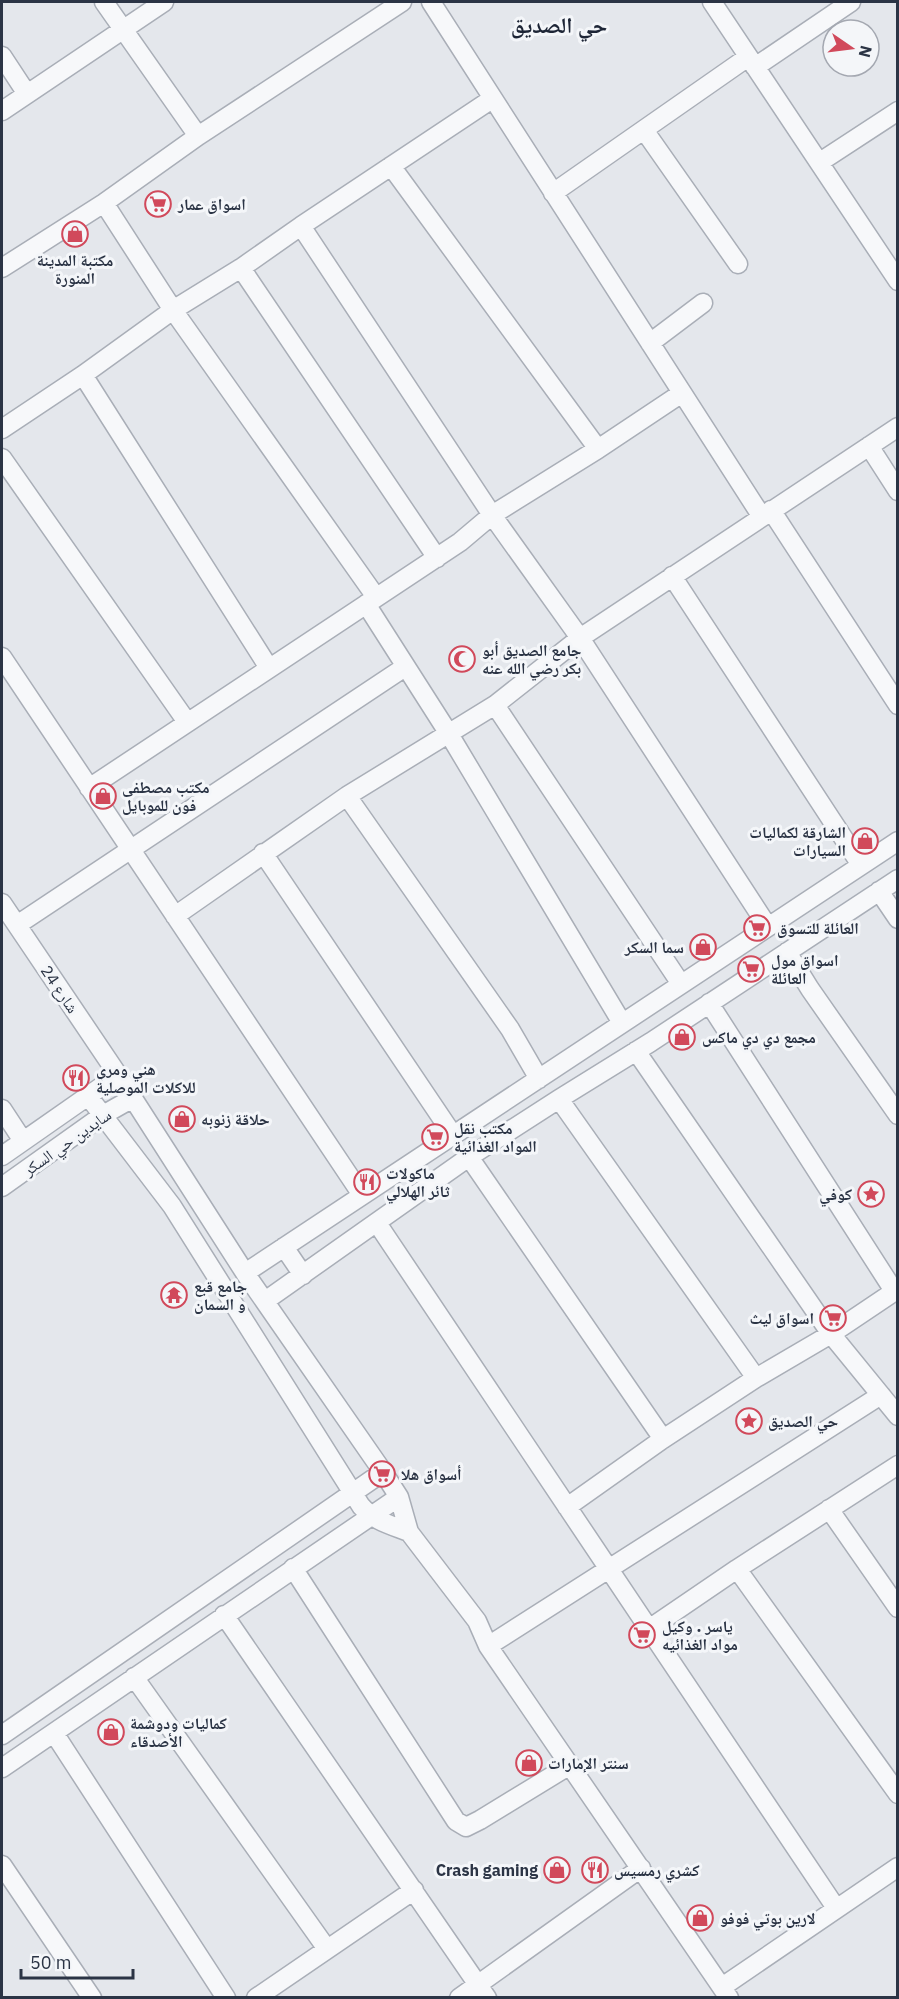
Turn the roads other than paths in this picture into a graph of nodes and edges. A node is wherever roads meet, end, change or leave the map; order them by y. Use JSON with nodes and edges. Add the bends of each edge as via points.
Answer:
{"nodes":[{"id":1,"x":104,"y":2,"type":"edge"},
{"id":2,"x":164,"y":2,"type":"edge"},
{"id":3,"x":402,"y":2,"type":"edge"},
{"id":4,"x":431,"y":2,"type":"edge"},
{"id":5,"x":712,"y":2,"type":"edge"},
{"id":6,"x":851,"y":2,"type":"edge"},
{"id":7,"x":123,"y":29,"type":"junction"},
{"id":8,"x":2,"y":56,"type":"edge"},
{"id":9,"x":752,"y":62,"type":"junction"},
{"id":10,"x":27,"y":94,"type":"junction"},
{"id":11,"x":492,"y":99,"type":"junction"},
{"id":12,"x":2,"y":111,"type":"edge"},
{"id":13,"x":897,"y":111,"type":"edge"},
{"id":14,"x":644,"y":130,"type":"junction"},
{"id":15,"x":198,"y":136,"type":"junction"},
{"id":16,"x":820,"y":162,"type":"junction"},
{"id":17,"x":391,"y":166,"type":"junction"},
{"id":18,"x":553,"y":193,"type":"junction"},
{"id":19,"x":104,"y":203,"type":"junction"},
{"id":20,"x":301,"y":226,"type":"junction"},
{"id":21,"x":892,"y":261,"type":"edge"},
{"id":22,"x":3,"y":264,"type":"edge"},
{"id":23,"x":738,"y":264,"type":"dead end"},
{"id":24,"x":241,"y":268,"type":"junction"},
{"id":25,"x":897,"y":281,"type":"edge"},
{"id":26,"x":703,"y":303,"type":"dead end"},
{"id":27,"x":173,"y":310,"type":"junction"},
{"id":28,"x":650,"y":343,"type":"junction"},
{"id":29,"x":82,"y":375,"type":"junction"},
{"id":30,"x":682,"y":393,"type":"junction"},
{"id":31,"x":897,"y":427,"type":"edge"},
{"id":32,"x":2,"y":429,"type":"edge"},
{"id":33,"x":869,"y":446,"type":"junction"},
{"id":34,"x":598,"y":450,"type":"junction"},
{"id":35,"x":2,"y":459,"type":"edge"},
{"id":36,"x":897,"y":491,"type":"edge"},
{"id":37,"x":767,"y":514,"type":"junction"},
{"id":38,"x":492,"y":515,"type":"junction"},
{"id":39,"x":436,"y":558,"type":"junction"},
{"id":40,"x":672,"y":576,"type":"junction"},
{"id":41,"x":371,"y":601,"type":"junction"},
{"id":42,"x":580,"y":638,"type":"junction"},
{"id":43,"x":2,"y":657,"type":"edge"},
{"id":44,"x":405,"y":667,"type":"junction"},
{"id":45,"x":269,"y":668,"type":"junction"},
{"id":46,"x":495,"y":705,"type":"junction"},
{"id":47,"x":897,"y":705,"type":"edge"},
{"id":48,"x":187,"y":722,"type":"junction"},
{"id":49,"x":449,"y":734,"type":"junction"},
{"id":50,"x":89,"y":788,"type":"junction"},
{"id":51,"x":347,"y":796,"type":"junction"},
{"id":52,"x":897,"y":841,"type":"edge"},
{"id":53,"x":131,"y":850,"type":"junction"},
{"id":54,"x":263,"y":853,"type":"junction"},
{"id":55,"x":861,"y":865,"type":"junction"},
{"id":56,"x":897,"y":879,"type":"edge"},
{"id":57,"x":879,"y":891,"type":"junction"},
{"id":58,"x":2,"y":903,"type":"edge"},
{"id":59,"x":175,"y":916,"type":"junction"},
{"id":60,"x":897,"y":919,"type":"edge"},
{"id":61,"x":17,"y":926,"type":"junction"},
{"id":62,"x":768,"y":927,"type":"junction"},
{"id":63,"x":734,"y":949,"type":"junction"},
{"id":64,"x":787,"y":952,"type":"junction"},
{"id":65,"x":750,"y":976,"type":"junction"},
{"id":66,"x":681,"y":984,"type":"junction"},
{"id":67,"x":709,"y":1003,"type":"junction"},
{"id":68,"x":622,"y":1023,"type":"junction"},
{"id":69,"x":636,"y":1051,"type":"junction"},
{"id":70,"x":118,"y":1075,"type":"junction"},
{"id":71,"x":539,"y":1079,"type":"junction"},
{"id":72,"x":88,"y":1096,"type":"junction"},
{"id":73,"x":133,"y":1098,"type":"junction"},
{"id":74,"x":559,"y":1099,"type":"junction"},
{"id":75,"x":2,"y":1109,"type":"edge"},
{"id":76,"x":103,"y":1115,"type":"junction"},
{"id":77,"x":897,"y":1115,"type":"edge"},
{"id":78,"x":453,"y":1135,"type":"junction"},
{"id":79,"x":23,"y":1141,"type":"junction"},
{"id":80,"x":2,"y":1156,"type":"edge"},
{"id":81,"x":469,"y":1157,"type":"junction"},
{"id":82,"x":2,"y":1187,"type":"edge"},
{"id":83,"x":362,"y":1195,"type":"junction"},
{"id":84,"x":377,"y":1223,"type":"junction"},
{"id":85,"x":284,"y":1247,"type":"junction"},
{"id":86,"x":245,"y":1273,"type":"junction"},
{"id":87,"x":303,"y":1275,"type":"junction"},
{"id":88,"x":896,"y":1290,"type":"edge"},
{"id":89,"x":265,"y":1301,"type":"junction"},
{"id":90,"x":831,"y":1334,"type":"junction"},
{"id":91,"x":756,"y":1378,"type":"junction"},
{"id":92,"x":881,"y":1395,"type":"junction"},
{"id":93,"x":897,"y":1416,"type":"edge"},
{"id":94,"x":663,"y":1439,"type":"junction"},
{"id":95,"x":897,"y":1465,"type":"edge"},
{"id":96,"x":383,"y":1472,"type":"junction"},
{"id":97,"x":352,"y":1494,"type":"junction"},
{"id":98,"x":399,"y":1497,"type":"junction"},
{"id":99,"x":567,"y":1507,"type":"junction"},
{"id":100,"x":830,"y":1509,"type":"junction"},
{"id":101,"x":370,"y":1516,"type":"junction"},
{"id":102,"x":409,"y":1532,"type":"junction"},
{"id":103,"x":293,"y":1568,"type":"junction"},
{"id":104,"x":736,"y":1569,"type":"junction"},
{"id":105,"x":609,"y":1570,"type":"junction"},
{"id":106,"x":897,"y":1608,"type":"edge"},
{"id":107,"x":224,"y":1615,"type":"junction"},
{"id":108,"x":649,"y":1629,"type":"junction"},
{"id":109,"x":488,"y":1646,"type":"junction"},
{"id":110,"x":134,"y":1677,"type":"junction"},
{"id":111,"x":54,"y":1733,"type":"junction"},
{"id":112,"x":2,"y":1735,"type":"edge"},
{"id":113,"x":570,"y":1765,"type":"junction"},
{"id":114,"x":2,"y":1768,"type":"edge"},
{"id":115,"x":897,"y":1794,"type":"edge"},
{"id":116,"x":2,"y":1865,"type":"edge"},
{"id":117,"x":641,"y":1868,"type":"junction"},
{"id":118,"x":897,"y":1869,"type":"edge"},
{"id":119,"x":414,"y":1890,"type":"junction"},
{"id":120,"x":836,"y":1908,"type":"junction"},
{"id":121,"x":327,"y":1949,"type":"junction"},
{"id":122,"x":483,"y":1991,"type":"edge"},
{"id":123,"x":725,"y":1992,"type":"edge"},
{"id":124,"x":93,"y":1998,"type":"edge"},
{"id":125,"x":226,"y":1998,"type":"edge"},
{"id":126,"x":256,"y":1998,"type":"edge"},
{"id":127,"x":459,"y":1998,"type":"edge"}],
"edges":[{"from":1,"to":7,"type":"street"},
{"from":2,"to":7,"type":"street"},
{"from":3,"to":15,"type":"street"},
{"from":4,"to":11,"type":"street"},
{"from":5,"to":9,"type":"street"},
{"from":6,"to":9,"type":"street"},
{"from":7,"to":10,"type":"street"},
{"from":7,"to":15,"type":"street"},
{"from":8,"to":10,"type":"street"},
{"from":9,"to":14,"type":"street"},
{"from":9,"to":16,"type":"street"},
{"from":10,"to":12,"type":"street"},
{"from":11,"to":17,"type":"street"},
{"from":11,"to":18,"type":"street"},
{"from":13,"to":16,"type":"street"},
{"from":14,"to":18,"type":"street"},
{"from":14,"to":23,"type":"street"},
{"from":15,"to":19,"type":"street"},
{"from":16,"to":21,"type":"street"},
{"from":17,"to":20,"type":"street"},
{"from":17,"to":34,"type":"street"},
{"from":18,"to":28,"type":"street"},
{"from":19,"to":22,"type":"street"},
{"from":19,"to":27,"type":"street"},
{"from":20,"to":24,"type":"street"},
{"from":20,"to":38,"type":"street"},
{"from":21,"to":25,"type":"street"},
{"from":24,"to":27,"type":"street"},
{"from":24,"to":39,"type":"street"},
{"from":26,"to":28,"type":"street"},
{"from":27,"to":29,"type":"street"},
{"from":27,"to":41,"type":"street"},
{"from":28,"to":30,"type":"street"},
{"from":29,"to":32,"type":"street"},
{"from":29,"to":45,"type":"street"},
{"from":30,"to":34,"type":"street"},
{"from":30,"to":37,"type":"street"},
{"from":31,"to":33,"type":"street"},
{"from":33,"to":36,"type":"street"},
{"from":33,"to":37,"type":"street"},
{"from":34,"to":38,"type":"street"},
{"from":35,"to":48,"type":"street"},
{"from":37,"to":40,"type":"street"},
{"from":37,"to":47,"type":"street"},
{"from":38,"to":39,"type":"street"},
{"from":38,"to":42,"type":"street"},
{"from":39,"to":41,"type":"street"},
{"from":40,"to":42,"type":"street"},
{"from":40,"to":55,"type":"street"},
{"from":41,"to":44,"type":"street"},
{"from":41,"to":45,"type":"street"},
{"from":42,"to":46,"type":"street"},
{"from":42,"to":62,"type":"street"},
{"from":43,"to":50,"type":"street"},
{"from":44,"to":49,"type":"street"},
{"from":44,"to":53,"type":"street"},
{"from":45,"to":48,"type":"street"},
{"from":46,"to":49,"type":"street"},
{"from":46,"to":66,"type":"street"},
{"from":48,"to":50,"type":"street"},
{"from":49,"to":51,"type":"street"},
{"from":49,"to":68,"type":"street"},
{"from":50,"to":53,"type":"street"},
{"from":51,"to":54,"type":"street"},
{"from":51,"to":71,"type":"street","via":[[510,1029]]},
{"from":52,"to":55,"type":"street"},
{"from":53,"to":59,"type":"street"},
{"from":53,"to":61,"type":"street"},
{"from":54,"to":59,"type":"street"},
{"from":54,"to":78,"type":"street"},
{"from":55,"to":62,"type":"street"},
{"from":56,"to":57,"type":"street"},
{"from":57,"to":60,"type":"street"},
{"from":57,"to":64,"type":"street"},
{"from":58,"to":61,"type":"street","name":"شارع 24"},
{"from":59,"to":83,"type":"street"},
{"from":61,"to":70,"type":"street","name":"شارع 24"},
{"from":62,"to":63,"type":"street"},
{"from":63,"to":65,"type":"street"},
{"from":63,"to":66,"type":"street"},
{"from":64,"to":65,"type":"street"},
{"from":64,"to":77,"type":"street"},
{"from":65,"to":67,"type":"street"},
{"from":66,"to":68,"type":"street"},
{"from":67,"to":69,"type":"street"},
{"from":67,"to":88,"type":"street"},
{"from":68,"to":71,"type":"street"},
{"from":69,"to":74,"type":"street"},
{"from":69,"to":90,"type":"street"},
{"from":70,"to":72,"type":"street","name":"سايدين حي السكر"},
{"from":70,"to":73,"type":"street","name":"شارع 24"},
{"from":71,"to":78,"type":"street"},
{"from":72,"to":76,"type":"street"},
{"from":72,"to":79,"type":"street","name":"سايدين حي السكر"},
{"from":73,"to":76,"type":"street","name":"سايدين حي السكر"},
{"from":73,"to":86,"type":"street","name":"شارع 24"},
{"from":74,"to":81,"type":"street"},
{"from":74,"to":91,"type":"street"},
{"from":75,"to":79,"type":"street"},
{"from":76,"to":82,"type":"street","name":"سايدين حي السكر"},
{"from":76,"to":97,"type":"street","via":[[172,1206]]},
{"from":78,"to":83,"type":"street"},
{"from":79,"to":80,"type":"street","name":"سايدين حي السكر"},
{"from":81,"to":84,"type":"street"},
{"from":81,"to":94,"type":"street"},
{"from":83,"to":85,"type":"street"},
{"from":84,"to":87,"type":"street"},
{"from":84,"to":99,"type":"street"},
{"from":85,"to":86,"type":"street"},
{"from":85,"to":87,"type":"street"},
{"from":86,"to":89,"type":"street","name":"شارع 24"},
{"from":87,"to":89,"type":"street"},
{"from":88,"to":90,"type":"street"},
{"from":89,"to":96,"type":"street","name":"شارع 24"},
{"from":90,"to":91,"type":"street"},
{"from":90,"to":92,"type":"street"},
{"from":91,"to":94,"type":"street"},
{"from":92,"to":93,"type":"street"},
{"from":92,"to":105,"type":"street"},
{"from":94,"to":99,"type":"street"},
{"from":95,"to":100,"type":"street"},
{"from":96,"to":97,"type":"street"},
{"from":96,"to":98,"type":"street","name":"شارع 24"},
{"from":97,"to":101,"type":"street"},
{"from":97,"to":112,"type":"street"},
{"from":98,"to":101,"type":"street"},
{"from":98,"to":102,"type":"street","name":"شارع 24"},
{"from":99,"to":105,"type":"street"},
{"from":100,"to":104,"type":"street"},
{"from":100,"to":106,"type":"street"},
{"from":101,"to":102,"type":"street"},
{"from":101,"to":103,"type":"street"},
{"from":102,"to":109,"type":"street","via":[[477,1621]]},
{"from":103,"to":107,"type":"street"},
{"from":103,"to":113,"type":"street","via":[[456,1821],[466,1827]]},
{"from":104,"to":108,"type":"street"},
{"from":104,"to":115,"type":"street"},
{"from":105,"to":108,"type":"street"},
{"from":105,"to":109,"type":"street"},
{"from":107,"to":110,"type":"street"},
{"from":107,"to":119,"type":"street"},
{"from":108,"to":120,"type":"street"},
{"from":109,"to":113,"type":"street"},
{"from":110,"to":111,"type":"street"},
{"from":110,"to":121,"type":"street"},
{"from":111,"to":114,"type":"street"},
{"from":111,"to":125,"type":"street"},
{"from":113,"to":117,"type":"street"},
{"from":116,"to":124,"type":"street"},
{"from":117,"to":122,"type":"street"},
{"from":117,"to":123,"type":"street"},
{"from":118,"to":120,"type":"street"},
{"from":119,"to":121,"type":"street"},
{"from":119,"to":122,"type":"street"},
{"from":120,"to":123,"type":"street"},
{"from":121,"to":126,"type":"street"},
{"from":122,"to":127,"type":"street"}]}
